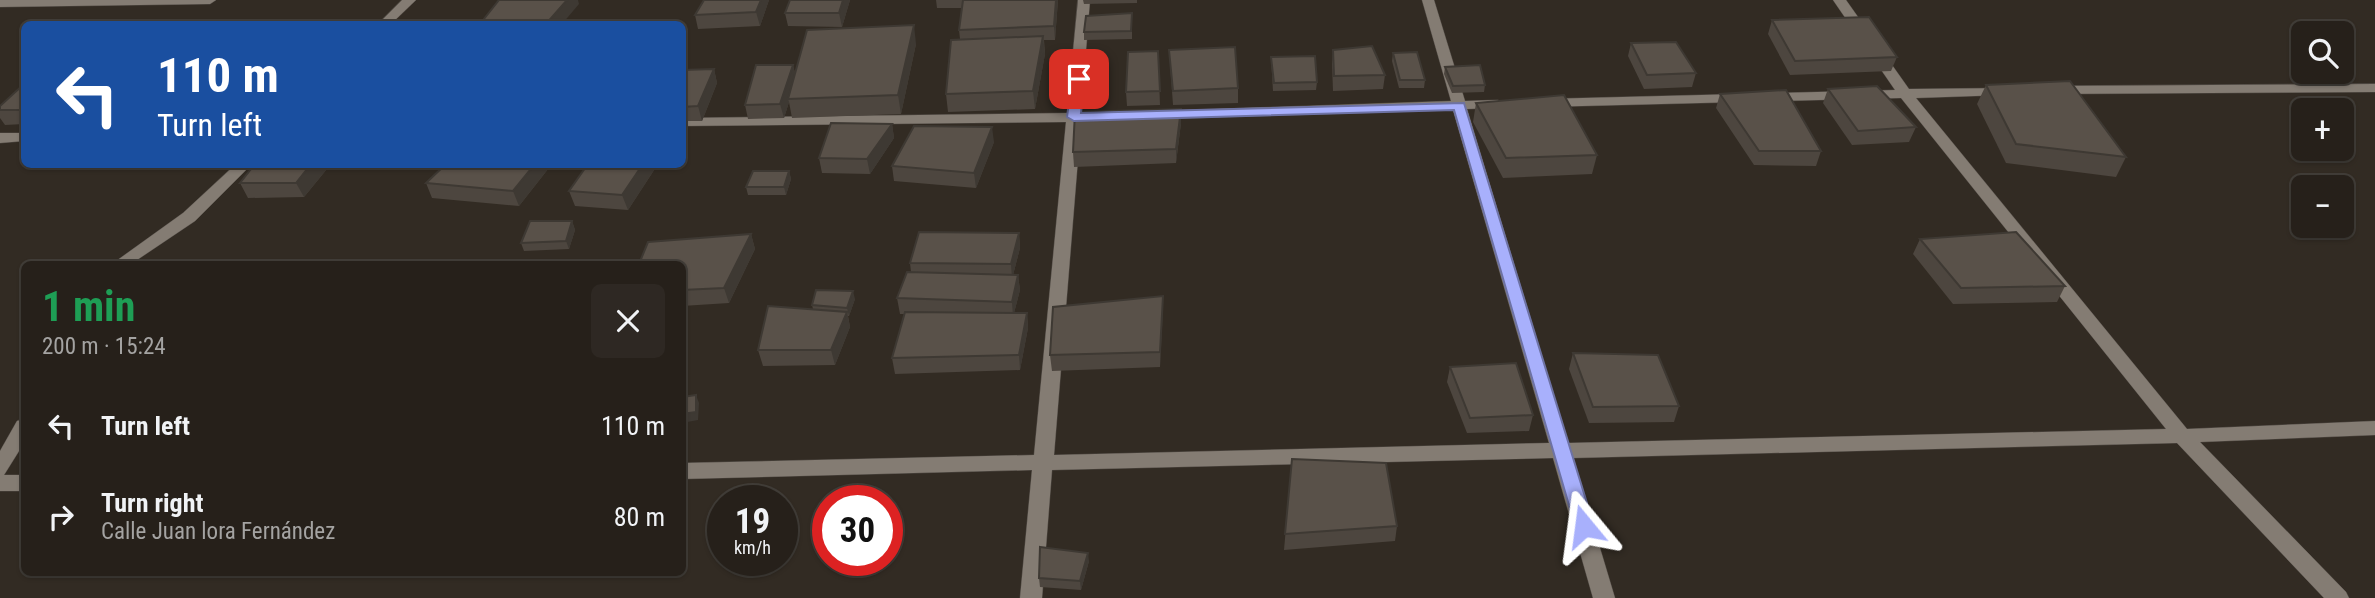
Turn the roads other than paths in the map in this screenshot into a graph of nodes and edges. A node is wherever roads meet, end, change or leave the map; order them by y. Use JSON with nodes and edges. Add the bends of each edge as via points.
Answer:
{"nodes":[{"id":1,"x":210,"y":0,"type":"edge"},
{"id":2,"x":411,"y":0,"type":"edge"},
{"id":3,"x":1084,"y":0,"type":"edge"},
{"id":4,"x":1428,"y":0,"type":"edge"},
{"id":5,"x":1839,"y":0,"type":"edge"},
{"id":6,"x":0,"y":3,"type":"edge"},
{"id":7,"x":387,"y":21,"type":"edge"},
{"id":8,"x":2375,"y":88,"type":"edge"},
{"id":9,"x":2014,"y":90,"type":"edge"},
{"id":10,"x":2041,"y":90,"type":"edge"},
{"id":11,"x":1902,"y":91,"type":"junction"},
{"id":12,"x":1460,"y":106,"type":"junction"},
{"id":13,"x":1143,"y":115,"type":"edge"},
{"id":14,"x":1115,"y":116,"type":"edge"},
{"id":15,"x":1074,"y":117,"type":"junction"},
{"id":16,"x":686,"y":122,"type":"edge"},
{"id":17,"x":21,"y":137,"type":"edge"},
{"id":18,"x":0,"y":138,"type":"edge"},
{"id":19,"x":241,"y":168,"type":"edge"},
{"id":20,"x":124,"y":261,"type":"edge"},
{"id":21,"x":2375,"y":428,"type":"edge"},
{"id":22,"x":21,"y":431,"type":"edge"},
{"id":23,"x":2182,"y":436,"type":"junction"},
{"id":24,"x":1562,"y":451,"type":"junction"},
{"id":25,"x":0,"y":469,"type":"edge"},
{"id":26,"x":686,"y":471,"type":"edge"},
{"id":27,"x":0,"y":483,"type":"edge"},
{"id":28,"x":21,"y":483,"type":"edge"},
{"id":29,"x":1031,"y":598,"type":"edge"},
{"id":30,"x":1604,"y":598,"type":"edge"},
{"id":31,"x":2338,"y":598,"type":"edge"}],
"edges":[{"from":1,"to":6,"type":"street"},
{"from":2,"to":7,"type":"street"},
{"from":3,"to":15,"type":"street"},
{"from":4,"to":12,"type":"street"},
{"from":5,"to":11,"type":"street"},
{"from":8,"to":10,"type":"street"},
{"from":9,"to":11,"type":"street"},
{"from":11,"to":12,"type":"street"},
{"from":11,"to":23,"type":"street"},
{"from":12,"to":13,"type":"street"},
{"from":12,"to":24,"type":"street"},
{"from":14,"to":15,"type":"street"},
{"from":15,"to":16,"type":"street"},
{"from":15,"to":29,"type":"street"},
{"from":17,"to":18,"type":"street"},
{"from":19,"to":20,"type":"street","via":[[189,217]]},
{"from":21,"to":23,"type":"street"},
{"from":22,"to":25,"type":"street"},
{"from":23,"to":24,"type":"street"},
{"from":23,"to":31,"type":"street"},
{"from":24,"to":26,"type":"street"},
{"from":24,"to":30,"type":"street"},
{"from":27,"to":28,"type":"street"}]}
